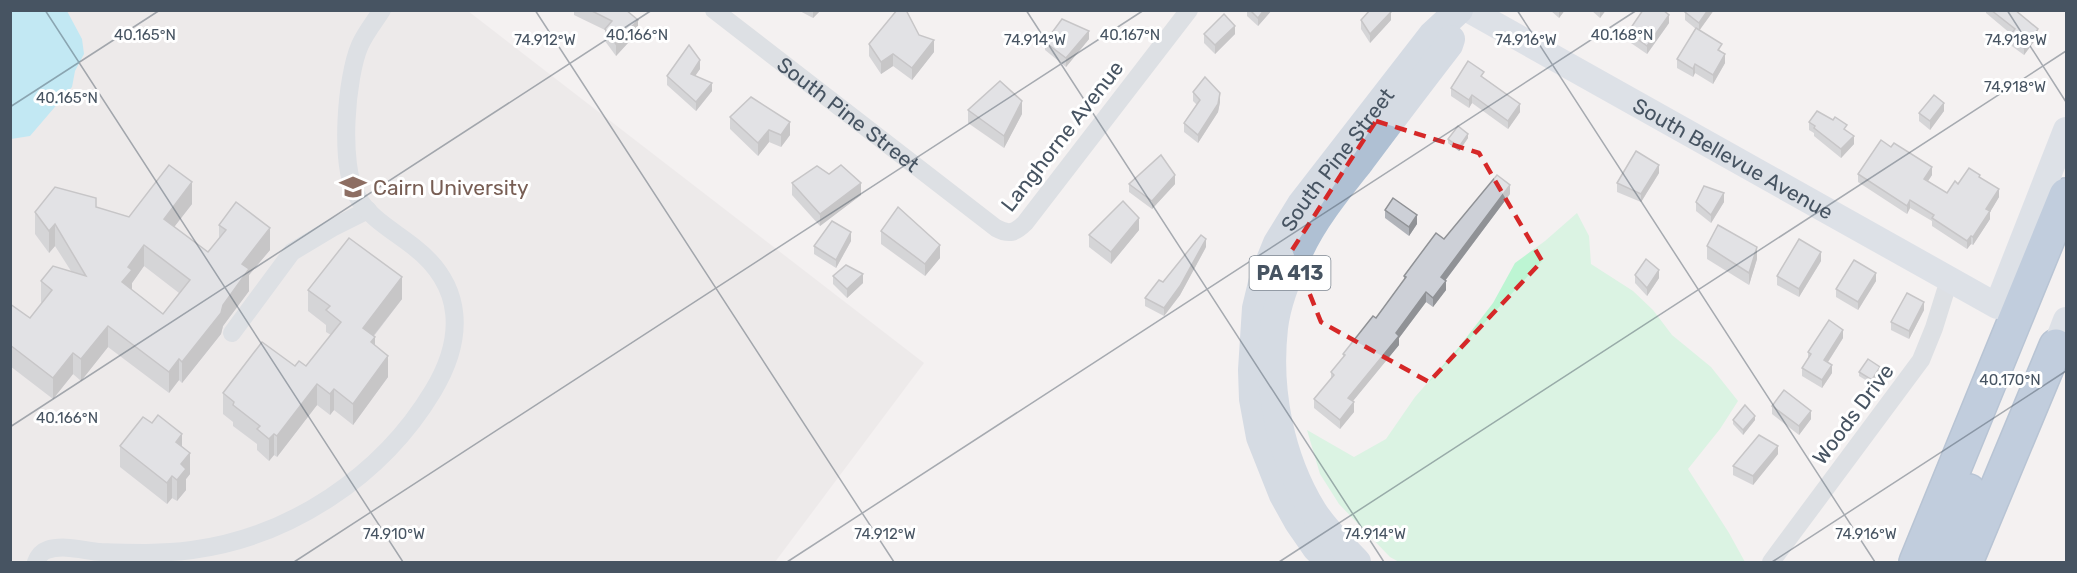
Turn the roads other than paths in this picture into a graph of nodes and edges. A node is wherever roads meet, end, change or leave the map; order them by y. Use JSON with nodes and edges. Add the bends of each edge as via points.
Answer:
{"nodes":[{"id":1,"x":382,"y":10,"type":"edge"},
{"id":2,"x":714,"y":10,"type":"edge"},
{"id":3,"x":1189,"y":10,"type":"edge"},
{"id":4,"x":1460,"y":10,"type":"edge"},
{"id":5,"x":1469,"y":10,"type":"edge"},
{"id":6,"x":2067,"y":130,"type":"edge"},
{"id":7,"x":2067,"y":195,"type":"edge"},
{"id":8,"x":368,"y":210,"type":"junction"},
{"id":9,"x":1014,"y":232,"type":"joint"},
{"id":10,"x":2067,"y":248,"type":"edge"},
{"id":11,"x":1949,"y":280,"type":"junction"},
{"id":12,"x":1997,"y":306,"type":"junction"},
{"id":13,"x":232,"y":333,"type":"dead end"},
{"id":14,"x":2063,"y":340,"type":"edge"},
{"id":15,"x":41,"y":556,"type":"edge"},
{"id":16,"x":146,"y":558,"type":"edge"},
{"id":17,"x":1330,"y":562,"type":"edge"},
{"id":18,"x":1357,"y":562,"type":"edge"},
{"id":19,"x":1771,"y":562,"type":"edge"},
{"id":20,"x":1909,"y":562,"type":"edge"},
{"id":21,"x":1916,"y":562,"type":"edge"},
{"id":22,"x":1942,"y":562,"type":"edge"},
{"id":23,"x":1966,"y":562,"type":"edge"}],
"edges":[{"from":1,"to":8,"type":"street","via":[[360,44],[349,88],[349,170],[356,195]]},
{"from":2,"to":9,"type":"street","name":"South Pine Street","via":[[996,228]]},
{"from":3,"to":9,"type":"street","name":"Langhorne Avenue","via":[[1025,223]]},
{"from":4,"to":17,"type":"main road","name":"South Pine Street","number":"PA 413","via":[[1432,35],[1301,204],[1264,275],[1256,308],[1252,399],[1260,437],[1298,522]]},
{"from":4,"to":18,"type":"main road","name":"South Pine Street","number":"PA 413","via":[[1449,45],[1332,199],[1301,248],[1283,288],[1274,327],[1275,404],[1283,444],[1314,512]]},
{"from":5,"to":11,"type":"street","name":"South Bellevue Avenue"},
{"from":6,"to":12,"type":"street"},
{"from":7,"to":21,"type":"highway"},
{"from":8,"to":13,"type":"street","via":[[292,252]]},
{"from":8,"to":16,"type":"street","via":[[433,262],[446,282],[456,326],[448,362],[433,392],[398,438],[360,476],[323,503],[273,529],[243,539]]},
{"from":10,"to":22,"type":"highway"},
{"from":11,"to":12,"type":"street","name":"South Bellevue Avenue"},
{"from":11,"to":19,"type":"street","name":"Woods Drive","via":[[1921,360]]},
{"from":12,"to":20,"type":"highway","via":[[1921,511]]},
{"from":14,"to":23,"type":"highway"},
{"from":15,"to":16,"type":"street","via":[[63,548]]}]}
